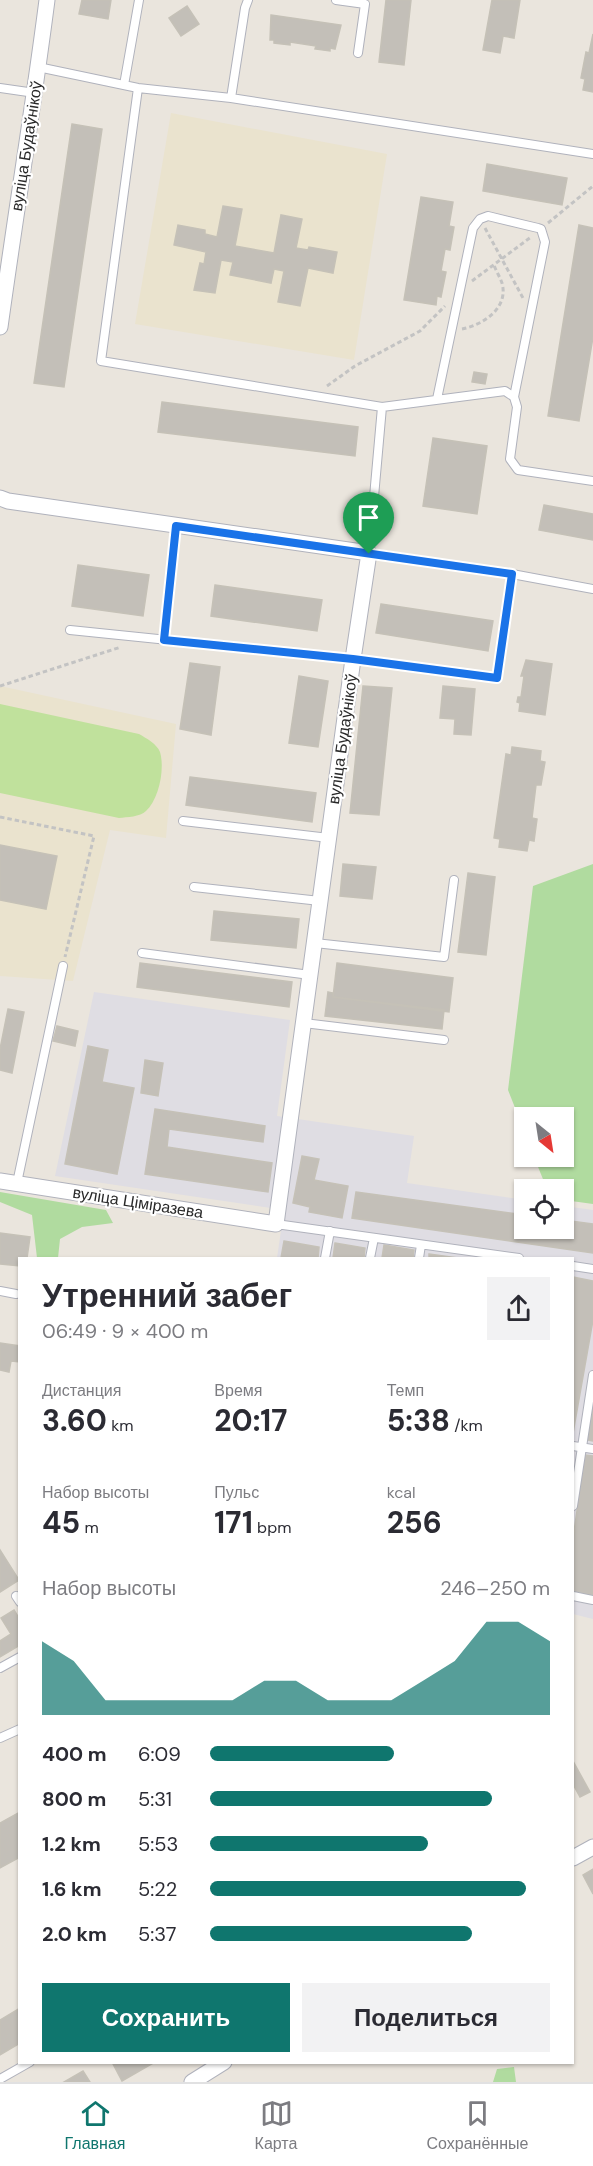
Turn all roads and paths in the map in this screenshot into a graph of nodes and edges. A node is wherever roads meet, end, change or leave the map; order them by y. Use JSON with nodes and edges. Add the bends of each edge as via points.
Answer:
{"nodes":[{"id":1,"x":46,"y":0,"type":"edge"},
{"id":2,"x":139,"y":0,"type":"edge"},
{"id":3,"x":248,"y":0,"type":"edge"},
{"id":4,"x":336,"y":0,"type":"edge"},
{"id":5,"x":358,"y":53,"type":"dead end"},
{"id":6,"x":38,"y":68,"type":"junction"},
{"id":7,"x":124,"y":85,"type":"junction"},
{"id":8,"x":0,"y":88,"type":"edge"},
{"id":9,"x":138,"y":88,"type":"junction"},
{"id":10,"x":35,"y":93,"type":"junction"},
{"id":11,"x":231,"y":98,"type":"junction"},
{"id":12,"x":593,"y":154,"type":"edge"},
{"id":13,"x":480,"y":219,"type":"junction"},
{"id":14,"x":494,"y":265,"type":"dead end"},
{"id":15,"x":531,"y":313,"type":"junction"},
{"id":16,"x":0,"y":327,"type":"edge"},
{"id":17,"x":452,"y":329,"type":"junction"},
{"id":18,"x":514,"y":397,"type":"junction"},
{"id":19,"x":437,"y":399,"type":"junction"},
{"id":20,"x":382,"y":407,"type":"junction"},
{"id":21,"x":593,"y":481,"type":"edge"},
{"id":22,"x":0,"y":498,"type":"edge"},
{"id":23,"x":176,"y":526,"type":"junction"},
{"id":24,"x":369,"y":554,"type":"junction"},
{"id":25,"x":512,"y":574,"type":"junction"},
{"id":26,"x":593,"y":589,"type":"edge"},
{"id":27,"x":70,"y":630,"type":"dead end"},
{"id":28,"x":149,"y":638,"type":"junction"},
{"id":29,"x":164,"y":640,"type":"junction"},
{"id":30,"x":353,"y":659,"type":"junction"},
{"id":31,"x":0,"y":686,"type":"edge"},
{"id":32,"x":0,"y":817,"type":"edge"},
{"id":33,"x":183,"y":821,"type":"dead end"},
{"id":34,"x":329,"y":838,"type":"junction"},
{"id":35,"x":454,"y":880,"type":"dead end"},
{"id":36,"x":194,"y":887,"type":"dead end"},
{"id":37,"x":320,"y":901,"type":"junction"},
{"id":38,"x":315,"y":943,"type":"junction"},
{"id":39,"x":142,"y":953,"type":"dead end"},
{"id":40,"x":63,"y":966,"type":"joint"},
{"id":41,"x":310,"y":975,"type":"junction"},
{"id":42,"x":304,"y":1023,"type":"junction"},
{"id":43,"x":444,"y":1040,"type":"dead end"},
{"id":44,"x":0,"y":1181,"type":"edge"},
{"id":45,"x":17,"y":1183,"type":"junction"},
{"id":46,"x":276,"y":1224,"type":"junction"},
{"id":47,"x":330,"y":1231,"type":"junction"},
{"id":48,"x":374,"y":1238,"type":"junction"},
{"id":49,"x":421,"y":1245,"type":"junction"},
{"id":50,"x":469,"y":1255,"type":"edge"},
{"id":51,"x":325,"y":1257,"type":"edge"},
{"id":52,"x":370,"y":1257,"type":"edge"},
{"id":53,"x":419,"y":1257,"type":"edge"},
{"id":54,"x":502,"y":1257,"type":"edge"},
{"id":55,"x":574,"y":1266,"type":"edge"},
{"id":56,"x":593,"y":1269,"type":"edge"},
{"id":57,"x":0,"y":1291,"type":"edge"},
{"id":58,"x":16,"y":1294,"type":"dead end"},
{"id":59,"x":593,"y":1376,"type":"edge"},
{"id":60,"x":574,"y":1446,"type":"edge"},
{"id":61,"x":582,"y":1447,"type":"junction"},
{"id":62,"x":593,"y":1449,"type":"edge"},
{"id":63,"x":574,"y":1499,"type":"edge"},
{"id":64,"x":574,"y":1596,"type":"edge"},
{"id":65,"x":593,"y":1600,"type":"edge"},
{"id":66,"x":18,"y":1658,"type":"edge"},
{"id":67,"x":0,"y":1668,"type":"edge"},
{"id":68,"x":18,"y":1730,"type":"edge"},
{"id":69,"x":0,"y":1738,"type":"edge"},
{"id":70,"x":593,"y":1847,"type":"edge"},
{"id":71,"x":574,"y":1857,"type":"edge"},
{"id":72,"x":26,"y":2064,"type":"edge"},
{"id":73,"x":221,"y":2064,"type":"edge"},
{"id":74,"x":0,"y":2079,"type":"edge"},
{"id":75,"x":192,"y":2082,"type":"edge"}],
"edges":[{"from":1,"to":6,"type":"street","name":"вуліца Будаўнікоў"},
{"from":2,"to":7,"type":"lane"},
{"from":3,"to":11,"type":"lane"},
{"from":4,"to":5,"type":"lane","via":[[365,4]]},
{"from":6,"to":7,"type":"lane"},
{"from":6,"to":10,"type":"street","name":"вуліца Будаўнікоў"},
{"from":7,"to":9,"type":"lane"},
{"from":8,"to":10,"type":"lane"},
{"from":9,"to":11,"type":"lane"},
{"from":9,"to":20,"type":"lane","via":[[101,362]]},
{"from":10,"to":16,"type":"street","name":"вуліца Будаўнікоў"},
{"from":11,"to":12,"type":"lane"},
{"from":13,"to":15,"type":"path"},
{"from":13,"to":15,"type":"lane","via":[[488,216],[541,230],[545,242]]},
{"from":13,"to":17,"type":"lane","via":[[473,228]]},
{"from":14,"to":17,"type":"path","via":[[503,285],[497,310],[480,323]]},
{"from":15,"to":18,"type":"lane"},
{"from":17,"to":19,"type":"lane"},
{"from":18,"to":19,"type":"lane","via":[[505,391]]},
{"from":18,"to":21,"type":"lane","via":[[517,407],[510,459],[513,465],[518,470]]},
{"from":19,"to":20,"type":"lane"},
{"from":20,"to":24,"type":"lane"},
{"from":22,"to":23,"type":"street"},
{"from":23,"to":24,"type":"street"},
{"from":23,"to":29,"type":"lane"},
{"from":24,"to":25,"type":"lane"},
{"from":24,"to":30,"type":"street","name":"вуліца Будаўнікоў"},
{"from":25,"to":26,"type":"lane"},
{"from":25,"to":30,"type":"lane","via":[[497,678]]},
{"from":27,"to":28,"type":"lane"},
{"from":28,"to":29,"type":"lane"},
{"from":28,"to":31,"type":"path"},
{"from":29,"to":30,"type":"lane"},
{"from":30,"to":34,"type":"street","name":"вуліца Будаўнікоў"},
{"from":32,"to":40,"type":"path","via":[[94,836]]},
{"from":33,"to":34,"type":"lane"},
{"from":34,"to":37,"type":"street","name":"вуліца Будаўнікоў"},
{"from":35,"to":38,"type":"lane","via":[[444,957]]},
{"from":36,"to":37,"type":"lane"},
{"from":37,"to":38,"type":"street","name":"вуліца Будаўнікоў"},
{"from":38,"to":41,"type":"street","name":"вуліца Будаўнікоў"},
{"from":39,"to":41,"type":"lane"},
{"from":40,"to":45,"type":"lane"},
{"from":41,"to":42,"type":"street","name":"вуліца Будаўнікоў"},
{"from":42,"to":43,"type":"lane"},
{"from":42,"to":46,"type":"street","name":"вуліца Будаўнікоў"},
{"from":44,"to":45,"type":"street","name":"вуліца Ціміразева"},
{"from":45,"to":46,"type":"street","name":"вуліца Ціміразева"},
{"from":46,"to":47,"type":"lane"},
{"from":47,"to":48,"type":"lane"},
{"from":47,"to":51,"type":"lane"},
{"from":48,"to":49,"type":"lane"},
{"from":48,"to":52,"type":"lane"},
{"from":49,"to":50,"type":"lane"},
{"from":49,"to":53,"type":"lane"},
{"from":50,"to":54,"type":"lane"},
{"from":55,"to":56,"type":"lane"},
{"from":57,"to":58,"type":"lane"},
{"from":59,"to":61,"type":"lane"},
{"from":60,"to":61,"type":"lane"},
{"from":61,"to":62,"type":"lane"},
{"from":61,"to":63,"type":"lane"},
{"from":64,"to":65,"type":"lane"},
{"from":66,"to":67,"type":"lane"},
{"from":68,"to":69,"type":"lane"},
{"from":70,"to":71,"type":"street"},
{"from":72,"to":74,"type":"lane"},
{"from":73,"to":75,"type":"street"}]}
